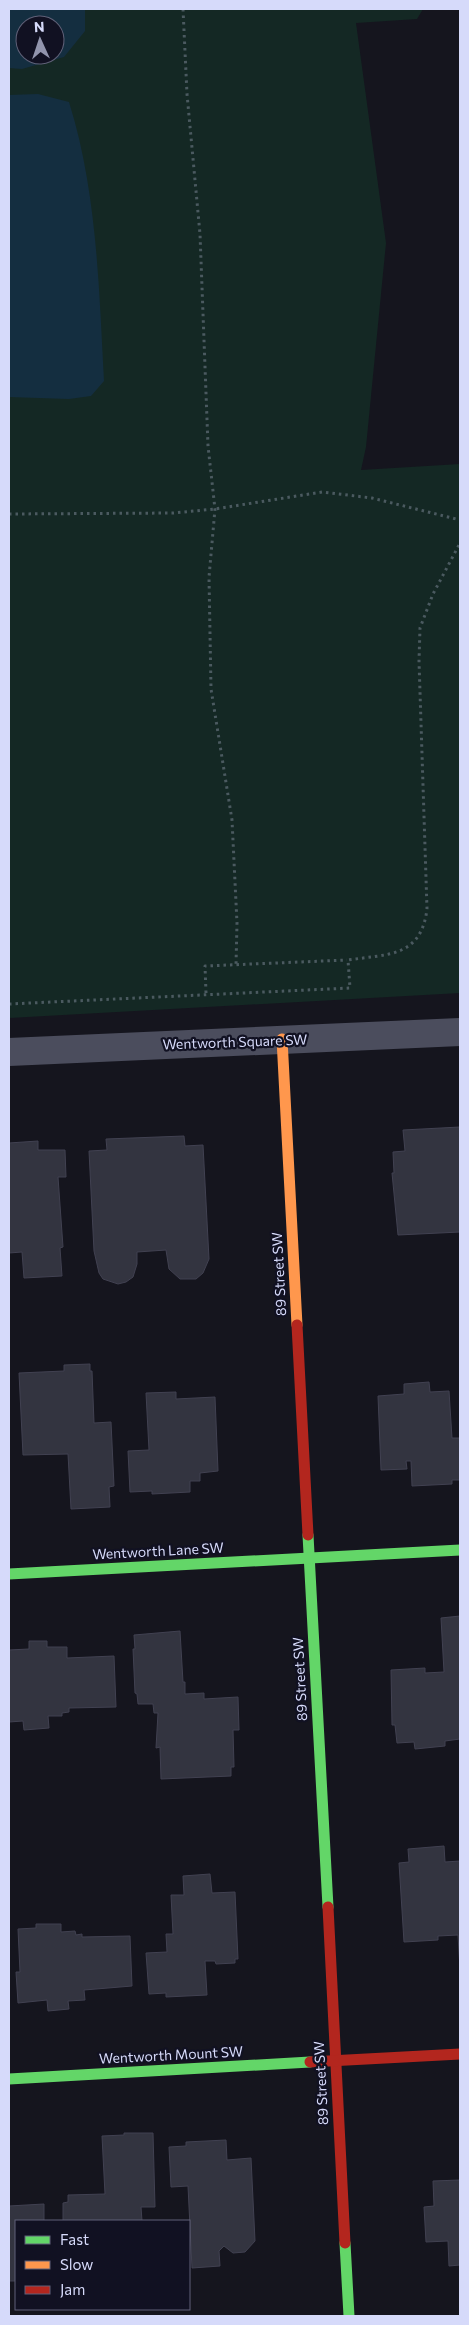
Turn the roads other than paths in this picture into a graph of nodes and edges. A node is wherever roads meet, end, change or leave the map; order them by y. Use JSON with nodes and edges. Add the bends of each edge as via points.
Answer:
{"nodes":[{"id":1,"x":460,"y":1032,"type":"edge"},
{"id":2,"x":282,"y":1039,"type":"junction"},
{"id":3,"x":9,"y":1052,"type":"edge"},
{"id":4,"x":460,"y":1550,"type":"edge"},
{"id":5,"x":309,"y":1559,"type":"junction"},
{"id":6,"x":9,"y":1574,"type":"edge"},
{"id":7,"x":460,"y":2054,"type":"edge"},
{"id":8,"x":335,"y":2061,"type":"junction"},
{"id":9,"x":9,"y":2079,"type":"edge"},
{"id":10,"x":349,"y":2316,"type":"edge"}],
"edges":[{"from":1,"to":2,"type":"street","name":"Wentworth Square SW"},
{"from":2,"to":3,"type":"street","name":"Wentworth Square SW"},
{"from":2,"to":5,"type":"street","name":"89 Street SW"},
{"from":4,"to":5,"type":"street","name":"Wentworth Lane SW"},
{"from":5,"to":6,"type":"street","name":"Wentworth Lane SW"},
{"from":5,"to":8,"type":"street","name":"89 Street SW"},
{"from":7,"to":8,"type":"street","name":"Wentworth Mount SW"},
{"from":8,"to":9,"type":"street","name":"Wentworth Mount SW"},
{"from":8,"to":10,"type":"street","name":"89 Street SW"}]}
